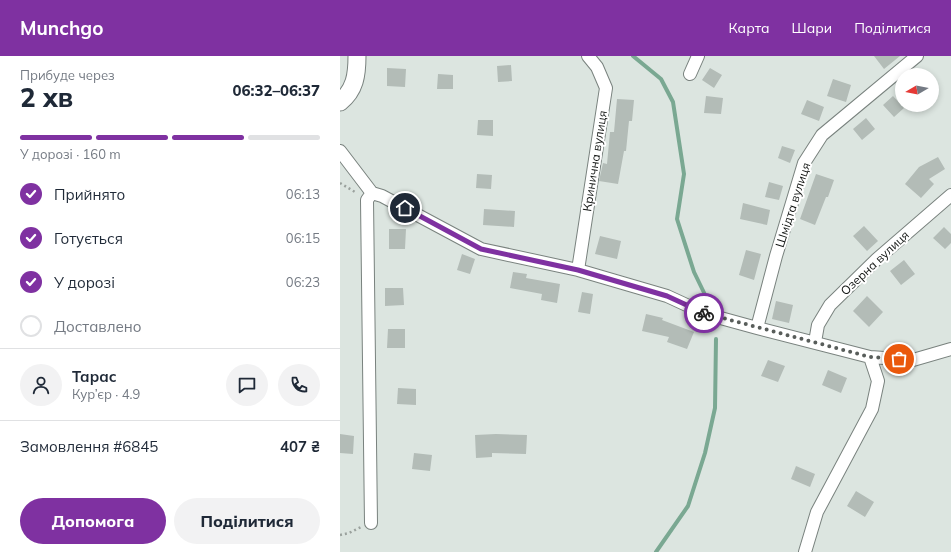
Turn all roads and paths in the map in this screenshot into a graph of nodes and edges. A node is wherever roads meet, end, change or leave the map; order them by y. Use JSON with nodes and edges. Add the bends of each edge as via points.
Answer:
{"nodes":[{"id":1,"x":357,"y":56,"type":"edge"},
{"id":2,"x":588,"y":56,"type":"edge"},
{"id":3,"x":698,"y":56,"type":"edge"},
{"id":4,"x":917,"y":56,"type":"edge"},
{"id":5,"x":690,"y":74,"type":"dead end"},
{"id":6,"x":340,"y":102,"type":"edge"},
{"id":7,"x":340,"y":151,"type":"edge"},
{"id":8,"x":372,"y":193,"type":"junction"},
{"id":9,"x":951,"y":195,"type":"edge"},
{"id":10,"x":578,"y":270,"type":"junction"},
{"id":11,"x":757,"y":328,"type":"junction"},
{"id":12,"x":815,"y":342,"type":"junction"},
{"id":13,"x":951,"y":349,"type":"edge"},
{"id":14,"x":870,"y":357,"type":"junction"},
{"id":15,"x":371,"y":523,"type":"joint"},
{"id":16,"x":340,"y":535,"type":"edge"},
{"id":17,"x":805,"y":552,"type":"edge"}],
"edges":[{"from":1,"to":6,"type":"street","via":[[356,78],[348,96]]},
{"from":2,"to":10,"type":"street","name":"Кринична вулиця","via":[[597,67],[606,88]]},
{"from":3,"to":5,"type":"street"},
{"from":4,"to":11,"type":"street","name":"Шмідта вулиця","via":[[822,135],[804,163]]},
{"from":7,"to":8,"type":"street"},
{"from":8,"to":10,"type":"street","via":[[481,249]]},
{"from":8,"to":15,"type":"street","via":[[367,200]]},
{"from":9,"to":12,"type":"street","name":"Озерна вулиця","via":[[830,304],[818,325]]},
{"from":10,"to":11,"type":"street","via":[[667,296],[706,314]]},
{"from":11,"to":12,"type":"street"},
{"from":12,"to":14,"type":"street"},
{"from":13,"to":14,"type":"street","via":[[913,360]]},
{"from":14,"to":17,"type":"street","via":[[878,381],[872,409],[817,512]]},
{"from":15,"to":16,"type":"path"}]}
